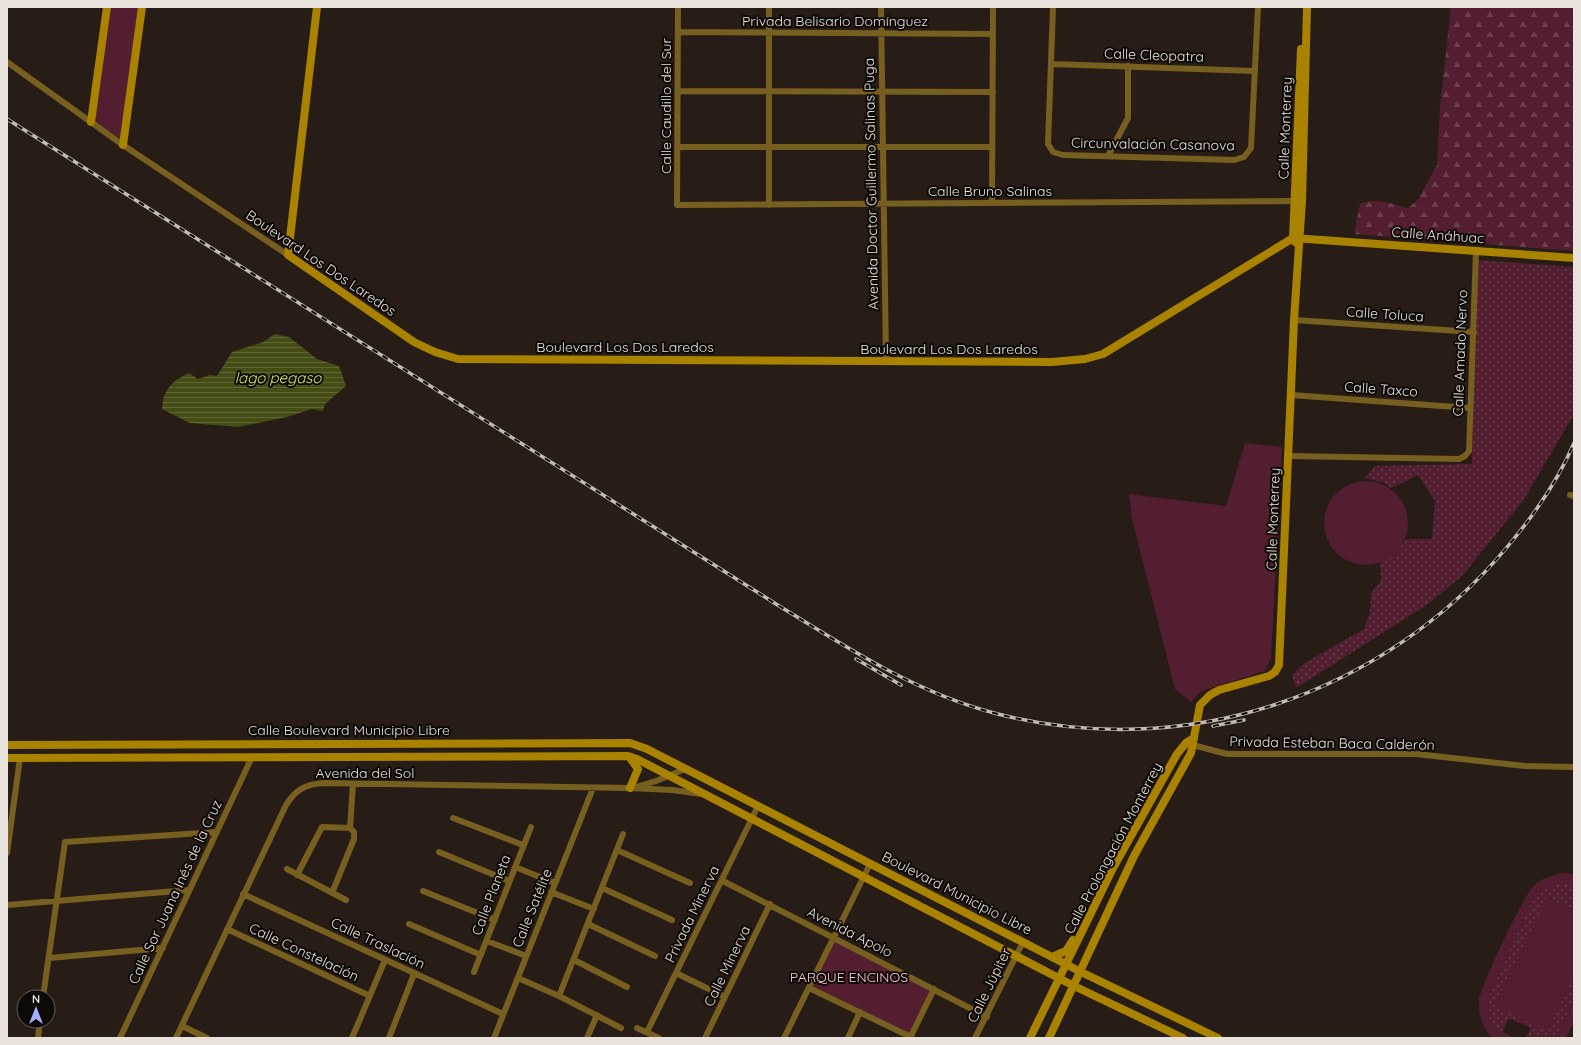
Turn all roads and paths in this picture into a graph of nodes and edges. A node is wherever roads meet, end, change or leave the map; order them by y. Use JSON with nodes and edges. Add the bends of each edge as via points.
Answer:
{"nodes":[{"id":1,"x":107,"y":7,"type":"edge"},
{"id":2,"x":142,"y":7,"type":"edge"},
{"id":3,"x":317,"y":7,"type":"edge"},
{"id":4,"x":678,"y":7,"type":"edge"},
{"id":5,"x":769,"y":7,"type":"edge"},
{"id":6,"x":881,"y":7,"type":"edge"},
{"id":7,"x":993,"y":7,"type":"edge"},
{"id":8,"x":1053,"y":7,"type":"edge"},
{"id":9,"x":1258,"y":7,"type":"edge"},
{"id":10,"x":1302,"y":7,"type":"edge"},
{"id":11,"x":1307,"y":7,"type":"edge"},
{"id":12,"x":678,"y":32,"type":"junction"},
{"id":13,"x":769,"y":33,"type":"junction"},
{"id":14,"x":882,"y":33,"type":"junction"},
{"id":15,"x":993,"y":34,"type":"junction"},
{"id":16,"x":7,"y":62,"type":"edge"},
{"id":17,"x":1052,"y":64,"type":"junction"},
{"id":18,"x":1128,"y":66,"type":"junction"},
{"id":19,"x":1255,"y":71,"type":"junction"},
{"id":20,"x":678,"y":91,"type":"junction"},
{"id":21,"x":769,"y":91,"type":"junction"},
{"id":22,"x":882,"y":91,"type":"junction"},
{"id":23,"x":993,"y":92,"type":"junction"},
{"id":24,"x":91,"y":122,"type":"junction"},
{"id":25,"x":123,"y":145,"type":"junction"},
{"id":26,"x":678,"y":147,"type":"junction"},
{"id":27,"x":769,"y":147,"type":"junction"},
{"id":28,"x":882,"y":147,"type":"junction"},
{"id":29,"x":992,"y":147,"type":"junction"},
{"id":30,"x":1108,"y":156,"type":"junction"},
{"id":31,"x":1298,"y":201,"type":"junction"},
{"id":32,"x":992,"y":203,"type":"junction"},
{"id":33,"x":884,"y":204,"type":"junction"},
{"id":34,"x":769,"y":205,"type":"junction"},
{"id":35,"x":677,"y":206,"type":"joint"},
{"id":36,"x":1297,"y":238,"type":"junction"},
{"id":37,"x":1476,"y":251,"type":"junction"},
{"id":38,"x":288,"y":255,"type":"junction"},
{"id":39,"x":1574,"y":258,"type":"edge"},
{"id":40,"x":1294,"y":320,"type":"junction"},
{"id":41,"x":1474,"y":332,"type":"junction"},
{"id":42,"x":886,"y":362,"type":"junction"},
{"id":43,"x":1291,"y":395,"type":"junction"},
{"id":44,"x":1469,"y":408,"type":"junction"},
{"id":45,"x":1289,"y":456,"type":"junction"},
{"id":46,"x":1191,"y":742,"type":"junction"},
{"id":47,"x":7,"y":745,"type":"edge"},
{"id":48,"x":252,"y":756,"type":"junction"},
{"id":49,"x":628,"y":756,"type":"junction"},
{"id":50,"x":7,"y":758,"type":"edge"},
{"id":51,"x":20,"y":758,"type":"junction"},
{"id":52,"x":1574,"y":766,"type":"edge"},
{"id":53,"x":685,"y":769,"type":"junction"},
{"id":54,"x":668,"y":774,"type":"junction"},
{"id":55,"x":352,"y":784,"type":"junction"},
{"id":56,"x":593,"y":788,"type":"junction"},
{"id":57,"x":630,"y":788,"type":"junction"},
{"id":58,"x":710,"y":797,"type":"junction"},
{"id":59,"x":758,"y":806,"type":"junction"},
{"id":60,"x":453,"y":818,"type":"dead end"},
{"id":61,"x":752,"y":818,"type":"junction"},
{"id":62,"x":531,"y":827,"type":"dead end"},
{"id":63,"x":350,"y":828,"type":"junction"},
{"id":64,"x":217,"y":832,"type":"junction"},
{"id":65,"x":623,"y":834,"type":"dead end"},
{"id":66,"x":523,"y":845,"type":"junction"},
{"id":67,"x":617,"y":850,"type":"junction"},
{"id":68,"x":439,"y":852,"type":"dead end"},
{"id":69,"x":7,"y":853,"type":"edge"},
{"id":70,"x":870,"y":864,"type":"junction"},
{"id":71,"x":515,"y":867,"type":"junction"},
{"id":72,"x":287,"y":870,"type":"dead end"},
{"id":73,"x":297,"y":875,"type":"junction"},
{"id":74,"x":864,"y":876,"type":"junction"},
{"id":75,"x":509,"y":881,"type":"junction"},
{"id":76,"x":723,"y":881,"type":"junction"},
{"id":77,"x":690,"y":883,"type":"dead end"},
{"id":78,"x":555,"y":884,"type":"junction"},
{"id":79,"x":602,"y":888,"type":"junction"},
{"id":80,"x":189,"y":890,"type":"junction"},
{"id":81,"x":423,"y":891,"type":"dead end"},
{"id":82,"x":551,"y":892,"type":"junction"},
{"id":83,"x":332,"y":893,"type":"junction"},
{"id":84,"x":243,"y":894,"type":"junction"},
{"id":85,"x":346,"y":900,"type":"dead end"},
{"id":86,"x":57,"y":902,"type":"junction"},
{"id":87,"x":770,"y":904,"type":"junction"},
{"id":88,"x":7,"y":906,"type":"edge"},
{"id":89,"x":594,"y":909,"type":"junction"},
{"id":90,"x":1090,"y":917,"type":"junction"},
{"id":91,"x":495,"y":920,"type":"junction"},
{"id":92,"x":672,"y":920,"type":"dead end"},
{"id":93,"x":983,"y":922,"type":"junction"},
{"id":94,"x":409,"y":924,"type":"dead end"},
{"id":95,"x":588,"y":924,"type":"junction"},
{"id":96,"x":227,"y":929,"type":"junction"},
{"id":97,"x":976,"y":935,"type":"junction"},
{"id":98,"x":833,"y":938,"type":"junction"},
{"id":99,"x":487,"y":941,"type":"junction"},
{"id":100,"x":1023,"y":942,"type":"junction"},
{"id":101,"x":163,"y":948,"type":"junction"},
{"id":102,"x":481,"y":954,"type":"junction"},
{"id":103,"x":526,"y":956,"type":"junction"},
{"id":104,"x":655,"y":956,"type":"dead end"},
{"id":105,"x":1016,"y":956,"type":"junction"},
{"id":106,"x":1052,"y":957,"type":"junction"},
{"id":107,"x":49,"y":958,"type":"junction"},
{"id":108,"x":385,"y":960,"type":"junction"},
{"id":109,"x":574,"y":960,"type":"junction"},
{"id":110,"x":1067,"y":965,"type":"junction"},
{"id":111,"x":474,"y":972,"type":"dead end"},
{"id":112,"x":1081,"y":972,"type":"junction"},
{"id":113,"x":676,"y":973,"type":"junction"},
{"id":114,"x":414,"y":974,"type":"junction"},
{"id":115,"x":518,"y":978,"type":"junction"},
{"id":116,"x":1060,"y":978,"type":"junction"},
{"id":117,"x":1074,"y":986,"type":"junction"},
{"id":118,"x":627,"y":987,"type":"dead end"},
{"id":119,"x":809,"y":988,"type":"junction"},
{"id":120,"x":44,"y":989,"type":"edge"},
{"id":121,"x":934,"y":989,"type":"junction"},
{"id":122,"x":370,"y":996,"type":"junction"},
{"id":123,"x":559,"y":996,"type":"junction"},
{"id":124,"x":725,"y":997,"type":"junction"},
{"id":125,"x":860,"y":1012,"type":"junction"},
{"id":126,"x":503,"y":1014,"type":"junction"},
{"id":127,"x":597,"y":1016,"type":"junction"},
{"id":128,"x":987,"y":1017,"type":"junction"},
{"id":129,"x":182,"y":1026,"type":"junction"},
{"id":130,"x":621,"y":1028,"type":"dead end"},
{"id":131,"x":637,"y":1028,"type":"dead end"},
{"id":132,"x":647,"y":1032,"type":"junction"},
{"id":133,"x":910,"y":1037,"type":"edge"},
{"id":134,"x":1214,"y":1037,"type":"edge"},
{"id":135,"x":120,"y":1038,"type":"edge"},
{"id":136,"x":176,"y":1038,"type":"edge"},
{"id":137,"x":207,"y":1038,"type":"edge"},
{"id":138,"x":352,"y":1038,"type":"edge"},
{"id":139,"x":389,"y":1038,"type":"edge"},
{"id":140,"x":494,"y":1038,"type":"edge"},
{"id":141,"x":588,"y":1038,"type":"edge"},
{"id":142,"x":659,"y":1038,"type":"edge"},
{"id":143,"x":705,"y":1038,"type":"edge"},
{"id":144,"x":784,"y":1038,"type":"edge"},
{"id":145,"x":848,"y":1038,"type":"edge"},
{"id":146,"x":975,"y":1038,"type":"edge"},
{"id":147,"x":1030,"y":1038,"type":"edge"},
{"id":148,"x":1049,"y":1038,"type":"edge"},
{"id":149,"x":1183,"y":1038,"type":"edge"}],
"edges":[{"from":1,"to":24,"type":"street"},
{"from":2,"to":25,"type":"street"},
{"from":3,"to":38,"type":"street"},
{"from":4,"to":12,"type":"street","name":"Calle Caudillo del Sur"},
{"from":5,"to":13,"type":"street"},
{"from":6,"to":14,"type":"street","name":"Avenida Doctor Guillermo Salinas Puga"},
{"from":7,"to":15,"type":"street"},
{"from":8,"to":17,"type":"street"},
{"from":9,"to":19,"type":"street","name":"Circunvalación Casanova"},
{"from":10,"to":31,"type":"street","name":"Calle Monterrey"},
{"from":11,"to":31,"type":"street","name":"Calle Monterrey"},
{"from":12,"to":13,"type":"street","name":"Privada Belisario Domínguez"},
{"from":12,"to":20,"type":"street","name":"Calle Caudillo del Sur"},
{"from":13,"to":14,"type":"street","name":"Privada Belisario Domínguez"},
{"from":13,"to":21,"type":"street"},
{"from":14,"to":15,"type":"street","name":"Privada Belisario Domínguez"},
{"from":14,"to":22,"type":"street","name":"Avenida Doctor Guillermo Salinas Puga"},
{"from":15,"to":23,"type":"street"},
{"from":16,"to":24,"type":"street","name":"Boulevard Los Dos Laredos"},
{"from":17,"to":18,"type":"street","name":"Calle Cleopatra"},
{"from":17,"to":30,"type":"street","name":"Circunvalación Casanova","via":[[1048,144],[1053,152],[1063,155]]},
{"from":18,"to":19,"type":"street","name":"Calle Cleopatra"},
{"from":18,"to":30,"type":"street","via":[[1128,118]]},
{"from":19,"to":30,"type":"street","name":"Circunvalación Casanova","via":[[1251,148],[1244,157],[1234,160]]},
{"from":20,"to":21,"type":"street"},
{"from":20,"to":26,"type":"street","name":"Calle Caudillo del Sur"},
{"from":21,"to":22,"type":"street"},
{"from":21,"to":27,"type":"street"},
{"from":22,"to":23,"type":"street"},
{"from":22,"to":28,"type":"street","name":"Avenida Doctor Guillermo Salinas Puga"},
{"from":23,"to":29,"type":"street"},
{"from":24,"to":25,"type":"street","name":"Boulevard Los Dos Laredos"},
{"from":25,"to":38,"type":"street","name":"Boulevard Los Dos Laredos"},
{"from":26,"to":27,"type":"street"},
{"from":26,"to":35,"type":"street","name":"Calle Caudillo del Sur"},
{"from":27,"to":28,"type":"street"},
{"from":27,"to":34,"type":"street"},
{"from":28,"to":29,"type":"street"},
{"from":28,"to":33,"type":"street","name":"Avenida Doctor Guillermo Salinas Puga"},
{"from":29,"to":32,"type":"street"},
{"from":31,"to":32,"type":"street","name":"Calle Bruno Salinas"},
{"from":31,"to":36,"type":"street","name":"Calle Monterrey"},
{"from":32,"to":33,"type":"street","name":"Calle Bruno Salinas"},
{"from":33,"to":34,"type":"street","name":"Calle Bruno Salinas"},
{"from":33,"to":42,"type":"street","name":"Avenida Doctor Guillermo Salinas Puga"},
{"from":34,"to":35,"type":"street","name":"Calle Bruno Salinas"},
{"from":36,"to":37,"type":"street","name":"Calle Anáhuac"},
{"from":36,"to":40,"type":"street","name":"Calle Monterrey"},
{"from":36,"to":42,"type":"street","name":"Boulevard Los Dos Laredos","via":[[1138,334],[1095,357],[1052,362]]},
{"from":37,"to":39,"type":"street","name":"Calle Anáhuac"},
{"from":37,"to":41,"type":"street","name":"Calle Amado Nervo"},
{"from":38,"to":42,"type":"street","name":"Boulevard Los Dos Laredos","via":[[414,342],[435,352],[458,358]]},
{"from":40,"to":41,"type":"street","name":"Calle Toluca"},
{"from":40,"to":43,"type":"street","name":"Calle Monterrey"},
{"from":41,"to":44,"type":"street","name":"Calle Amado Nervo"},
{"from":43,"to":44,"type":"street","name":"Calle Taxco"},
{"from":43,"to":45,"type":"street","name":"Calle Monterrey"},
{"from":44,"to":45,"type":"street","name":"Calle Amado Nervo","via":[[1469,451],[1459,459]]},
{"from":45,"to":46,"type":"street","name":"Calle Monterrey","via":[[1279,665],[1269,676],[1219,690],[1207,698],[1198,711]]},
{"from":46,"to":52,"type":"street","name":"Privada Esteban Baca Calderón","via":[[1227,754],[1416,754],[1525,766]]},
{"from":46,"to":90,"type":"street","name":"Calle Prolongación Monterrey","via":[[1177,754],[1144,811]]},
{"from":46,"to":112,"type":"street","name":"Calle Prolongación Monterrey","via":[[1188,760],[1134,856]]},
{"from":47,"to":53,"type":"street","name":"Calle Boulevard Municipio Libre","via":[[616,742],[630,743],[647,749]]},
{"from":48,"to":49,"type":"street","name":"Calle Boulevard Municipio Libre"},
{"from":48,"to":51,"type":"street","name":"Calle Boulevard Municipio Libre"},
{"from":48,"to":64,"type":"street","name":"Calle Sor Juana Inés de la Cruz"},
{"from":49,"to":54,"type":"street","name":"Calle Boulevard Municipio Libre"},
{"from":49,"to":57,"type":"street","via":[[637,764],[638,769]]},
{"from":50,"to":51,"type":"street","name":"Calle Boulevard Municipio Libre"},
{"from":51,"to":69,"type":"street"},
{"from":53,"to":54,"type":"street"},
{"from":53,"to":59,"type":"street","name":"Boulevard Municipio Libre"},
{"from":54,"to":57,"type":"street","via":[[656,781]]},
{"from":54,"to":58,"type":"street","name":"Boulevard Municipio Libre"},
{"from":55,"to":56,"type":"street","name":"Avenida del Sol"},
{"from":55,"to":63,"type":"street"},
{"from":55,"to":84,"type":"street","name":"Avenida del Sol","via":[[315,783],[298,789],[286,805]]},
{"from":56,"to":57,"type":"street","name":"Avenida del Sol"},
{"from":56,"to":78,"type":"street","name":"Calle Satélite"},
{"from":57,"to":58,"type":"street","name":"Avenida del Sol","via":[[681,790]]},
{"from":58,"to":61,"type":"street","name":"Boulevard Municipio Libre"},
{"from":59,"to":61,"type":"street","name":"Privada Minerva"},
{"from":59,"to":70,"type":"street","name":"Boulevard Municipio Libre"},
{"from":60,"to":66,"type":"street"},
{"from":61,"to":74,"type":"street","name":"Boulevard Municipio Libre"},
{"from":61,"to":76,"type":"street","name":"Privada Minerva"},
{"from":62,"to":66,"type":"street","name":"Calle Planeta"},
{"from":63,"to":73,"type":"street","via":[[322,827]]},
{"from":63,"to":83,"type":"street","via":[[354,832],[354,838]]},
{"from":64,"to":80,"type":"street","name":"Calle Sor Juana Inés de la Cruz"},
{"from":64,"to":86,"type":"street","via":[[65,842]]},
{"from":65,"to":67,"type":"street"},
{"from":66,"to":71,"type":"street","name":"Calle Planeta"},
{"from":67,"to":77,"type":"street"},
{"from":67,"to":79,"type":"street"},
{"from":68,"to":75,"type":"street"},
{"from":70,"to":74,"type":"street"},
{"from":70,"to":93,"type":"street","name":"Boulevard Municipio Libre"},
{"from":71,"to":75,"type":"street","name":"Calle Planeta"},
{"from":71,"to":78,"type":"street"},
{"from":72,"to":73,"type":"street"},
{"from":73,"to":83,"type":"street"},
{"from":74,"to":97,"type":"street","name":"Boulevard Municipio Libre"},
{"from":74,"to":98,"type":"street"},
{"from":75,"to":91,"type":"street","name":"Calle Planeta"},
{"from":76,"to":87,"type":"street","name":"Avenida Apolo"},
{"from":76,"to":113,"type":"street","name":"Privada Minerva"},
{"from":78,"to":82,"type":"street","name":"Calle Satélite"},
{"from":79,"to":89,"type":"street"},
{"from":79,"to":92,"type":"street"},
{"from":80,"to":86,"type":"street"},
{"from":80,"to":101,"type":"street","name":"Calle Sor Juana Inés de la Cruz"},
{"from":81,"to":91,"type":"street"},
{"from":82,"to":89,"type":"street"},
{"from":82,"to":103,"type":"street","name":"Calle Satélite"},
{"from":83,"to":85,"type":"street"},
{"from":84,"to":96,"type":"street","name":"Avenida del Sol"},
{"from":84,"to":108,"type":"street","name":"Calle Traslación"},
{"from":86,"to":88,"type":"street"},
{"from":86,"to":107,"type":"street"},
{"from":87,"to":98,"type":"street","name":"Avenida Apolo"},
{"from":87,"to":124,"type":"street","name":"Calle Minerva"},
{"from":89,"to":95,"type":"street"},
{"from":90,"to":106,"type":"street","via":[[1084,920],[1066,952]]},
{"from":90,"to":110,"type":"street","name":"Calle Prolongación Monterrey"},
{"from":91,"to":99,"type":"street","name":"Calle Planeta"},
{"from":93,"to":97,"type":"street"},
{"from":93,"to":100,"type":"street","name":"Boulevard Municipio Libre"},
{"from":94,"to":102,"type":"street"},
{"from":95,"to":104,"type":"street"},
{"from":95,"to":109,"type":"street"},
{"from":96,"to":122,"type":"street","name":"Calle Constelación"},
{"from":96,"to":129,"type":"street","name":"Avenida del Sol"},
{"from":97,"to":105,"type":"street","name":"Boulevard Municipio Libre"},
{"from":98,"to":119,"type":"street"},
{"from":98,"to":121,"type":"street","name":"Avenida Apolo"},
{"from":99,"to":102,"type":"street","name":"Calle Planeta"},
{"from":99,"to":103,"type":"street"},
{"from":100,"to":105,"type":"street","name":"Calle Júpiter"},
{"from":100,"to":106,"type":"street","name":"Boulevard Municipio Libre"},
{"from":101,"to":107,"type":"street"},
{"from":101,"to":135,"type":"street","name":"Calle Sor Juana Inés de la Cruz"},
{"from":102,"to":111,"type":"street","name":"Calle Planeta"},
{"from":103,"to":115,"type":"street","name":"Calle Satélite"},
{"from":105,"to":116,"type":"street","name":"Boulevard Municipio Libre"},
{"from":105,"to":128,"type":"street","name":"Calle Júpiter"},
{"from":106,"to":110,"type":"street","name":"Boulevard Municipio Libre"},
{"from":107,"to":120,"type":"street"},
{"from":108,"to":114,"type":"street","name":"Calle Traslación"},
{"from":108,"to":122,"type":"street"},
{"from":109,"to":118,"type":"street"},
{"from":109,"to":123,"type":"street"},
{"from":110,"to":112,"type":"street","name":"Boulevard Municipio Libre"},
{"from":110,"to":116,"type":"street","name":"Calle Prolongación Monterrey"},
{"from":112,"to":117,"type":"street","name":"Calle Prolongación Monterrey"},
{"from":112,"to":134,"type":"street","name":"Boulevard Municipio Libre"},
{"from":113,"to":124,"type":"street"},
{"from":113,"to":132,"type":"street","name":"Privada Minerva"},
{"from":114,"to":126,"type":"street","name":"Calle Traslación"},
{"from":114,"to":139,"type":"street"},
{"from":115,"to":123,"type":"street"},
{"from":115,"to":126,"type":"street","name":"Calle Satélite"},
{"from":116,"to":117,"type":"street","name":"Boulevard Municipio Libre"},
{"from":116,"to":147,"type":"street","name":"Calle Prolongación Monterrey"},
{"from":117,"to":148,"type":"street","name":"Calle Prolongación Monterrey"},
{"from":117,"to":149,"type":"street","name":"Boulevard Municipio Libre"},
{"from":119,"to":125,"type":"street"},
{"from":119,"to":144,"type":"street"},
{"from":121,"to":128,"type":"street","name":"Avenida Apolo"},
{"from":121,"to":133,"type":"street"},
{"from":122,"to":138,"type":"street"},
{"from":123,"to":127,"type":"street"},
{"from":124,"to":143,"type":"street","name":"Calle Minerva"},
{"from":125,"to":133,"type":"street"},
{"from":125,"to":145,"type":"street"},
{"from":126,"to":140,"type":"street","name":"Calle Satélite"},
{"from":127,"to":130,"type":"street"},
{"from":127,"to":141,"type":"street"},
{"from":128,"to":146,"type":"street","name":"Calle Júpiter"},
{"from":129,"to":136,"type":"street","name":"Avenida del Sol"},
{"from":129,"to":137,"type":"street"},
{"from":131,"to":132,"type":"street"},
{"from":132,"to":142,"type":"street"}]}
